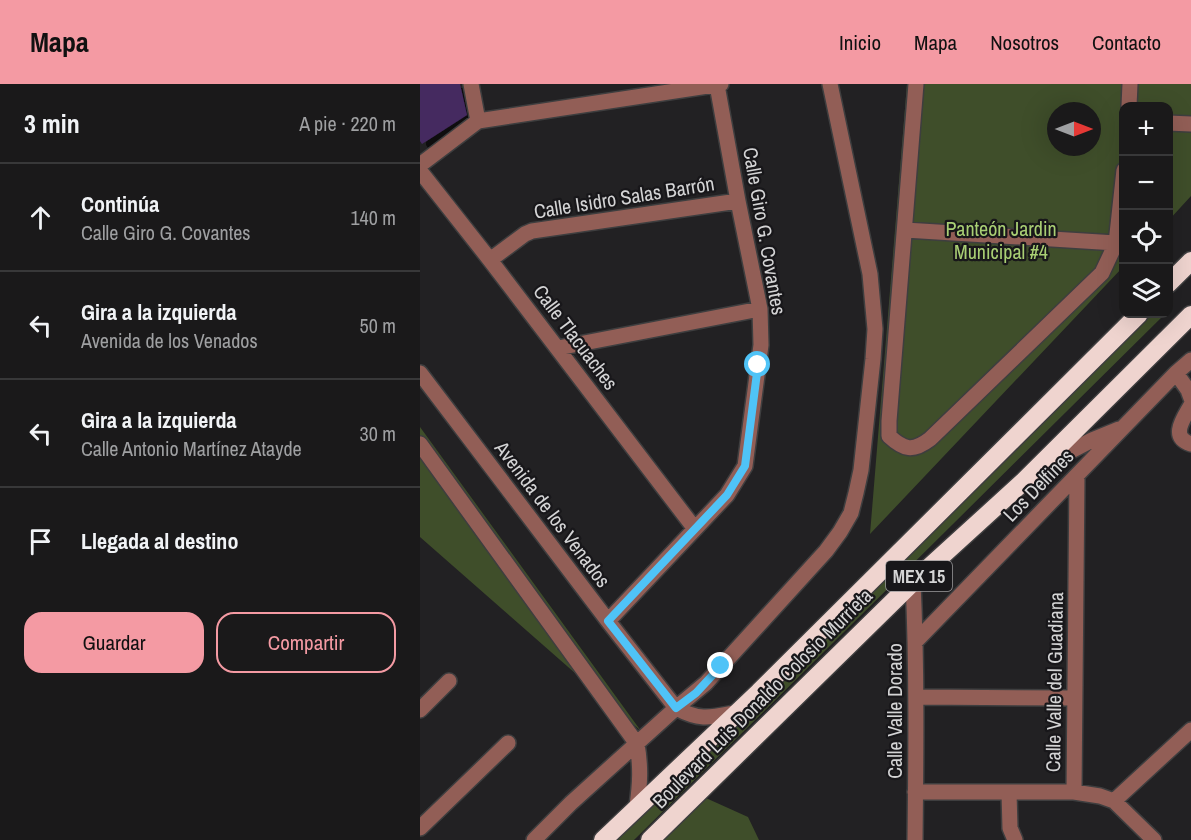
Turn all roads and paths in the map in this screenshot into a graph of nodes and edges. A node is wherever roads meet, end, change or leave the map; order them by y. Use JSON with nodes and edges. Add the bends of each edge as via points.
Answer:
{"nodes":[{"id":1,"x":471,"y":84,"type":"edge"},
{"id":2,"x":721,"y":84,"type":"edge"},
{"id":3,"x":830,"y":84,"type":"edge"},
{"id":4,"x":916,"y":84,"type":"edge"},
{"id":5,"x":1130,"y":84,"type":"edge"},
{"id":6,"x":717,"y":85,"type":"edge"},
{"id":7,"x":1129,"y":102,"type":"edge"},
{"id":8,"x":478,"y":121,"type":"junction"},
{"id":9,"x":1173,"y":123,"type":"edge"},
{"id":10,"x":1191,"y":124,"type":"edge"},
{"id":11,"x":420,"y":165,"type":"edge"},
{"id":12,"x":420,"y":171,"type":"edge"},
{"id":13,"x":738,"y":201,"type":"junction"},
{"id":14,"x":1120,"y":210,"type":"edge"},
{"id":15,"x":905,"y":230,"type":"junction"},
{"id":16,"x":1116,"y":243,"type":"junction"},
{"id":17,"x":490,"y":260,"type":"junction"},
{"id":18,"x":1191,"y":261,"type":"edge"},
{"id":19,"x":1173,"y":279,"type":"edge"},
{"id":20,"x":760,"y":309,"type":"junction"},
{"id":21,"x":1191,"y":315,"type":"edge"},
{"id":22,"x":1135,"y":318,"type":"edge"},
{"id":23,"x":558,"y":348,"type":"junction"},
{"id":24,"x":1191,"y":360,"type":"edge"},
{"id":25,"x":420,"y":373,"type":"edge"},
{"id":26,"x":1176,"y":373,"type":"junction"},
{"id":27,"x":1191,"y":398,"type":"edge"},
{"id":28,"x":1191,"y":405,"type":"edge"},
{"id":29,"x":1123,"y":428,"type":"junction"},
{"id":30,"x":420,"y":444,"type":"edge"},
{"id":31,"x":1191,"y":444,"type":"edge"},
{"id":32,"x":1077,"y":475,"type":"junction"},
{"id":33,"x":1024,"y":481,"type":"junction"},
{"id":34,"x":695,"y":529,"type":"junction"},
{"id":35,"x":913,"y":582,"type":"junction"},
{"id":36,"x":608,"y":621,"type":"junction"},
{"id":37,"x":916,"y":641,"type":"junction"},
{"id":38,"x":449,"y":681,"type":"dead end"},
{"id":39,"x":916,"y":697,"type":"junction"},
{"id":40,"x":1074,"y":698,"type":"junction"},
{"id":41,"x":676,"y":708,"type":"junction"},
{"id":42,"x":420,"y":710,"type":"edge"},
{"id":43,"x":739,"y":712,"type":"junction"},
{"id":44,"x":1191,"y":730,"type":"edge"},
{"id":45,"x":508,"y":742,"type":"dead end"},
{"id":46,"x":637,"y":744,"type":"junction"},
{"id":47,"x":915,"y":792,"type":"junction"},
{"id":48,"x":1074,"y":792,"type":"junction"},
{"id":49,"x":1009,"y":793,"type":"junction"},
{"id":50,"x":1114,"y":801,"type":"junction"},
{"id":51,"x":637,"y":806,"type":"junction"},
{"id":52,"x":420,"y":828,"type":"edge"},
{"id":53,"x":534,"y":840,"type":"edge"},
{"id":54,"x":603,"y":840,"type":"edge"},
{"id":55,"x":650,"y":840,"type":"edge"},
{"id":56,"x":915,"y":840,"type":"edge"},
{"id":57,"x":1015,"y":840,"type":"edge"},
{"id":58,"x":1154,"y":840,"type":"edge"}],
"edges":[{"from":1,"to":8,"type":"street"},
{"from":2,"to":6,"type":"street"},
{"from":3,"to":41,"type":"street","via":[[870,274],[874,329],[861,470],[854,503],[826,551],[706,683]]},
{"from":4,"to":15,"type":"street"},
{"from":5,"to":7,"type":"street"},
{"from":6,"to":8,"type":"street"},
{"from":6,"to":13,"type":"street","name":"Calle Giro G. Covantes"},
{"from":8,"to":11,"type":"street"},
{"from":9,"to":10,"type":"street"},
{"from":12,"to":17,"type":"street","name":"Calle Tlacuaches"},
{"from":13,"to":17,"type":"street","name":"Calle Isidro Salas Barrón","via":[[532,231]]},
{"from":13,"to":20,"type":"street","name":"Calle Giro G. Covantes"},
{"from":14,"to":16,"type":"street"},
{"from":15,"to":16,"type":"street"},
{"from":15,"to":16,"type":"street","via":[[889,436],[899,446],[910,448],[920,447],[930,439],[1102,273]]},
{"from":17,"to":23,"type":"street","name":"Calle Tlacuaches"},
{"from":18,"to":19,"type":"highway"},
{"from":20,"to":23,"type":"street"},
{"from":20,"to":34,"type":"street","name":"Calle Giro G. Covantes","via":[[761,345],[745,466],[727,495]]},
{"from":21,"to":33,"type":"highway","name":"Boulevard Luis Donaldo Colosio Murrieta","number":"MEX 15"},
{"from":22,"to":43,"type":"highway","name":"Boulevard Luis Donaldo Colosio Murrieta","number":"MEX 15"},
{"from":23,"to":34,"type":"street","name":"Calle Tlacuaches"},
{"from":24,"to":26,"type":"street","name":"Los Delfines"},
{"from":25,"to":36,"type":"street","name":"Avenida de los Venados"},
{"from":26,"to":27,"type":"street"},
{"from":26,"to":29,"type":"street","name":"Los Delfines"},
{"from":28,"to":31,"type":"street","via":[[1180,430],[1180,437]]},
{"from":29,"to":32,"type":"street","name":"Los Delfines"},
{"from":29,"to":33,"type":"street","via":[[1092,440]]},
{"from":30,"to":46,"type":"street"},
{"from":32,"to":37,"type":"street","name":"Los Delfines"},
{"from":32,"to":40,"type":"street","name":"Calle Valle del Guadiana"},
{"from":33,"to":35,"type":"highway","name":"Boulevard Luis Donaldo Colosio Murrieta","number":"MEX 15"},
{"from":34,"to":36,"type":"street","name":"Calle Giro G. Covantes"},
{"from":35,"to":37,"type":"street","name":"Calle Valle Dorado"},
{"from":35,"to":55,"type":"highway","name":"Boulevard Luis Donaldo Colosio Murrieta","number":"MEX 15"},
{"from":36,"to":41,"type":"street","name":"Avenida de los Venados"},
{"from":37,"to":39,"type":"street","name":"Calle Valle Dorado"},
{"from":38,"to":42,"type":"street"},
{"from":39,"to":40,"type":"street"},
{"from":39,"to":47,"type":"street","name":"Calle Valle Dorado"},
{"from":40,"to":48,"type":"street","name":"Calle Valle del Guadiana"},
{"from":41,"to":43,"type":"street","via":[[699,718]]},
{"from":41,"to":46,"type":"street"},
{"from":43,"to":51,"type":"highway","name":"Boulevard Luis Donaldo Colosio Murrieta","number":"MEX 15"},
{"from":44,"to":50,"type":"street"},
{"from":45,"to":52,"type":"street"},
{"from":46,"to":51,"type":"street"},
{"from":46,"to":53,"type":"street"},
{"from":47,"to":49,"type":"street"},
{"from":47,"to":56,"type":"street","name":"Calle Valle Dorado"},
{"from":48,"to":49,"type":"street"},
{"from":48,"to":50,"type":"street","name":"Calle Valle del Guadiana"},
{"from":49,"to":57,"type":"street","via":[[1010,828]]},
{"from":50,"to":58,"type":"street"},
{"from":51,"to":54,"type":"highway","name":"Boulevard Luis Donaldo Colosio Murrieta","number":"MEX 15"}]}
